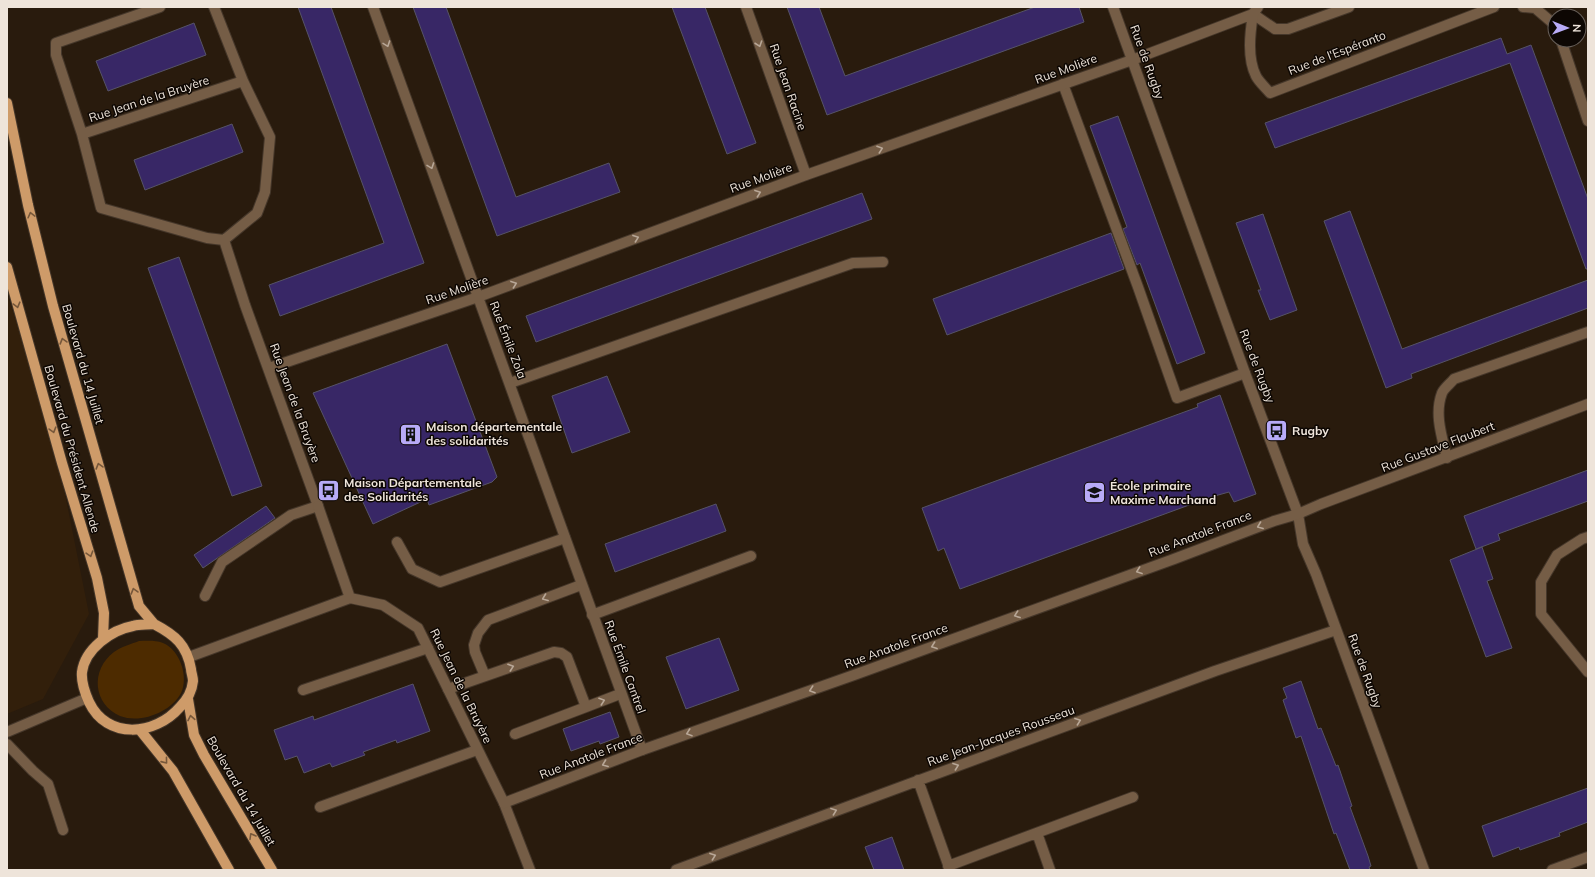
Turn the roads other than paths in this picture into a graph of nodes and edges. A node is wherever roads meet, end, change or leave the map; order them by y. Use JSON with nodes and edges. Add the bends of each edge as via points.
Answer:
{"nodes":[{"id":1,"x":160,"y":7,"type":"edge"},
{"id":2,"x":214,"y":7,"type":"edge"},
{"id":3,"x":373,"y":7,"type":"edge"},
{"id":4,"x":746,"y":7,"type":"edge"},
{"id":5,"x":1113,"y":7,"type":"edge"},
{"id":6,"x":1349,"y":7,"type":"edge"},
{"id":7,"x":1494,"y":7,"type":"edge"},
{"id":8,"x":1523,"y":7,"type":"edge"},
{"id":9,"x":1256,"y":10,"type":"edge"},
{"id":10,"x":1547,"y":18,"type":"edge"},
{"id":11,"x":1564,"y":48,"type":"edge"},
{"id":12,"x":1132,"y":60,"type":"junction"},
{"id":13,"x":243,"y":81,"type":"junction"},
{"id":14,"x":1063,"y":84,"type":"junction"},
{"id":15,"x":7,"y":103,"type":"edge"},
{"id":16,"x":1588,"y":121,"type":"edge"},
{"id":17,"x":82,"y":134,"type":"junction"},
{"id":18,"x":806,"y":175,"type":"junction"},
{"id":19,"x":224,"y":240,"type":"junction"},
{"id":20,"x":883,"y":262,"type":"dead end"},
{"id":21,"x":7,"y":267,"type":"edge"},
{"id":22,"x":478,"y":297,"type":"junction"},
{"id":23,"x":1588,"y":332,"type":"edge"},
{"id":24,"x":268,"y":368,"type":"junction"},
{"id":25,"x":1245,"y":373,"type":"junction"},
{"id":26,"x":510,"y":383,"type":"junction"},
{"id":27,"x":1588,"y":404,"type":"edge"},
{"id":28,"x":1447,"y":458,"type":"junction"},
{"id":29,"x":318,"y":506,"type":"junction"},
{"id":30,"x":1298,"y":514,"type":"junction"},
{"id":31,"x":1588,"y":537,"type":"edge"},
{"id":32,"x":565,"y":538,"type":"junction"},
{"id":33,"x":397,"y":542,"type":"dead end"},
{"id":34,"x":751,"y":556,"type":"dead end"},
{"id":35,"x":581,"y":585,"type":"junction"},
{"id":36,"x":204,"y":596,"type":"dead end"},
{"id":37,"x":350,"y":598,"type":"junction"},
{"id":38,"x":592,"y":615,"type":"junction"},
{"id":39,"x":154,"y":624,"type":"junction"},
{"id":40,"x":1336,"y":630,"type":"junction"},
{"id":41,"x":102,"y":639,"type":"junction"},
{"id":42,"x":428,"y":648,"type":"junction"},
{"id":43,"x":189,"y":657,"type":"junction"},
{"id":44,"x":1588,"y":672,"type":"edge"},
{"id":45,"x":484,"y":676,"type":"junction"},
{"id":46,"x":448,"y":689,"type":"junction"},
{"id":47,"x":303,"y":690,"type":"dead end"},
{"id":48,"x":620,"y":694,"type":"junction"},
{"id":49,"x":87,"y":698,"type":"junction"},
{"id":50,"x":188,"y":699,"type":"junction"},
{"id":51,"x":586,"y":707,"type":"junction"},
{"id":52,"x":140,"y":730,"type":"junction"},
{"id":53,"x":7,"y":732,"type":"edge"},
{"id":54,"x":515,"y":734,"type":"dead end"},
{"id":55,"x":7,"y":744,"type":"edge"},
{"id":56,"x":477,"y":750,"type":"junction"},
{"id":57,"x":642,"y":750,"type":"junction"},
{"id":58,"x":918,"y":780,"type":"junction"},
{"id":59,"x":1133,"y":797,"type":"dead end"},
{"id":60,"x":504,"y":803,"type":"junction"},
{"id":61,"x":320,"y":807,"type":"dead end"},
{"id":62,"x":63,"y":830,"type":"dead end"},
{"id":63,"x":1037,"y":833,"type":"junction"},
{"id":64,"x":1588,"y":857,"type":"edge"},
{"id":65,"x":949,"y":868,"type":"edge"},
{"id":66,"x":228,"y":870,"type":"edge"},
{"id":67,"x":272,"y":870,"type":"edge"},
{"id":68,"x":530,"y":870,"type":"edge"},
{"id":69,"x":676,"y":870,"type":"edge"},
{"id":70,"x":1050,"y":870,"type":"edge"},
{"id":71,"x":1424,"y":870,"type":"edge"},
{"id":72,"x":1552,"y":870,"type":"edge"}],
"edges":[{"from":1,"to":17,"type":"street","via":[[56,43],[56,55]]},
{"from":2,"to":13,"type":"street"},
{"from":3,"to":22,"type":"street","name":"Rue Émile Zola","one_way":true},
{"from":4,"to":18,"type":"street","name":"Rue Jean Racine","one_way":true},
{"from":5,"to":12,"type":"street","name":"Rue de Rugby"},
{"from":6,"to":9,"type":"street","via":[[1288,29],[1275,29]]},
{"from":7,"to":9,"type":"street","name":"Rue de l'Espéranto","via":[[1270,93],[1257,78],[1252,66],[1250,33]]},
{"from":8,"to":10,"type":"street","via":[[1535,8]]},
{"from":9,"to":12,"type":"street","name":"Rue Molière"},
{"from":11,"to":16,"type":"street"},
{"from":12,"to":14,"type":"street","name":"Rue Molière"},
{"from":12,"to":25,"type":"street","name":"Rue de Rugby"},
{"from":13,"to":17,"type":"street","name":"Rue Jean de la Bruyère"},
{"from":13,"to":19,"type":"street","via":[[270,137],[265,192],[257,213]]},
{"from":18,"to":14,"type":"street","name":"Rue Molière","one_way":true},
{"from":14,"to":25,"type":"street","via":[[1177,398]]},
{"from":39,"to":15,"type":"main road","name":"Boulevard du 14 Juillet","one_way":true,"via":[[139,606],[53,306],[28,205]]},
{"from":17,"to":19,"type":"street","name":"Rue Jean de la Bruyère","via":[[101,208],[207,238]]},
{"from":22,"to":18,"type":"street","name":"Rue Molière","one_way":true},
{"from":19,"to":24,"type":"street","name":"Rue Jean de la Bruyère"},
{"from":20,"to":26,"type":"street","via":[[853,263]]},
{"from":21,"to":41,"type":"main road","name":"Boulevard du Président Allende","one_way":true,"via":[[97,578],[104,613]]},
{"from":22,"to":24,"type":"street","name":"Rue Molière"},
{"from":22,"to":26,"type":"street","name":"Rue Émile Zola"},
{"from":23,"to":28,"type":"street","via":[[1454,379],[1442,392],[1438,415]]},
{"from":24,"to":29,"type":"street","name":"Rue Jean de la Bruyère"},
{"from":25,"to":30,"type":"street","name":"Rue de Rugby"},
{"from":26,"to":32,"type":"street","name":"Rue Émile Zola"},
{"from":27,"to":28,"type":"street","name":"Rue Gustave Flaubert"},
{"from":28,"to":30,"type":"street","name":"Rue Gustave Flaubert"},
{"from":29,"to":36,"type":"street","via":[[291,515],[222,562]]},
{"from":29,"to":37,"type":"street","name":"Rue Jean de la Bruyère"},
{"from":30,"to":40,"type":"street","name":"Rue de Rugby","via":[[1302,544]]},
{"from":30,"to":57,"type":"street","name":"Rue Anatole France","one_way":true},
{"from":31,"to":44,"type":"street","via":[[1557,555],[1542,582],[1541,614]]},
{"from":32,"to":33,"type":"street","via":[[440,582],[412,569]]},
{"from":32,"to":35,"type":"street","name":"Rue Émile Zola"},
{"from":34,"to":38,"type":"street"},
{"from":35,"to":38,"type":"street","name":"Rue Émile Zola"},
{"from":35,"to":45,"type":"street","one_way":true,"via":[[488,620],[478,633],[474,645]]},
{"from":37,"to":42,"type":"street","name":"Rue Jean de la Bruyère","via":[[383,605],[418,628]]},
{"from":37,"to":43,"type":"street"},
{"from":38,"to":48,"type":"street","name":"Rue Émile Cantrel"},
{"from":39,"to":41,"type":"main road","name":"Boulevard du 14 Juillet","via":[[132,626]]},
{"from":39,"to":43,"type":"main road","name":"Boulevard du 14 Juillet","via":[[169,632]]},
{"from":58,"to":40,"type":"street","name":"Rue Jean-Jacques Rousseau","one_way":true,"via":[[1215,671]]},
{"from":40,"to":71,"type":"street","name":"Rue de Rugby"},
{"from":41,"to":49,"type":"main road","name":"Boulevard du 14 Juillet","via":[[89,654],[82,672],[84,693]]},
{"from":42,"to":46,"type":"street","name":"Rue Jean de la Bruyère"},
{"from":42,"to":47,"type":"street"},
{"from":43,"to":50,"type":"main road","name":"Boulevard du 14 Juillet","via":[[193,680]]},
{"from":45,"to":46,"type":"street"},
{"from":45,"to":51,"type":"street","one_way":true,"via":[[554,652],[561,653],[567,657]]},
{"from":46,"to":56,"type":"street","name":"Rue Jean de la Bruyère"},
{"from":51,"to":48,"type":"street","one_way":true},
{"from":48,"to":57,"type":"street","name":"Rue Émile Cantrel"},
{"from":49,"to":52,"type":"main road","name":"Boulevard du 14 Juillet","via":[[93,710],[105,722],[123,729]]},
{"from":49,"to":53,"type":"street"},
{"from":50,"to":52,"type":"main road","name":"Boulevard du 14 Juillet","via":[[175,713],[157,726]]},
{"from":67,"to":50,"type":"main road","name":"Boulevard du 14 Juillet","one_way":true,"via":[[194,735]]},
{"from":51,"to":54,"type":"street"},
{"from":52,"to":66,"type":"main road","one_way":true,"via":[[173,771]]},
{"from":55,"to":62,"type":"street","via":[[48,784]]},
{"from":56,"to":60,"type":"street","name":"Rue Jean de la Bruyère"},
{"from":56,"to":61,"type":"street"},
{"from":57,"to":60,"type":"street","name":"Rue Anatole France","one_way":true},
{"from":58,"to":65,"type":"street"},
{"from":69,"to":58,"type":"street","name":"Rue Jean-Jacques Rousseau","one_way":true},
{"from":59,"to":63,"type":"street"},
{"from":60,"to":68,"type":"street","name":"Rue Jean de la Bruyère"},
{"from":63,"to":65,"type":"street"},
{"from":63,"to":70,"type":"street"},
{"from":64,"to":72,"type":"street"}]}
